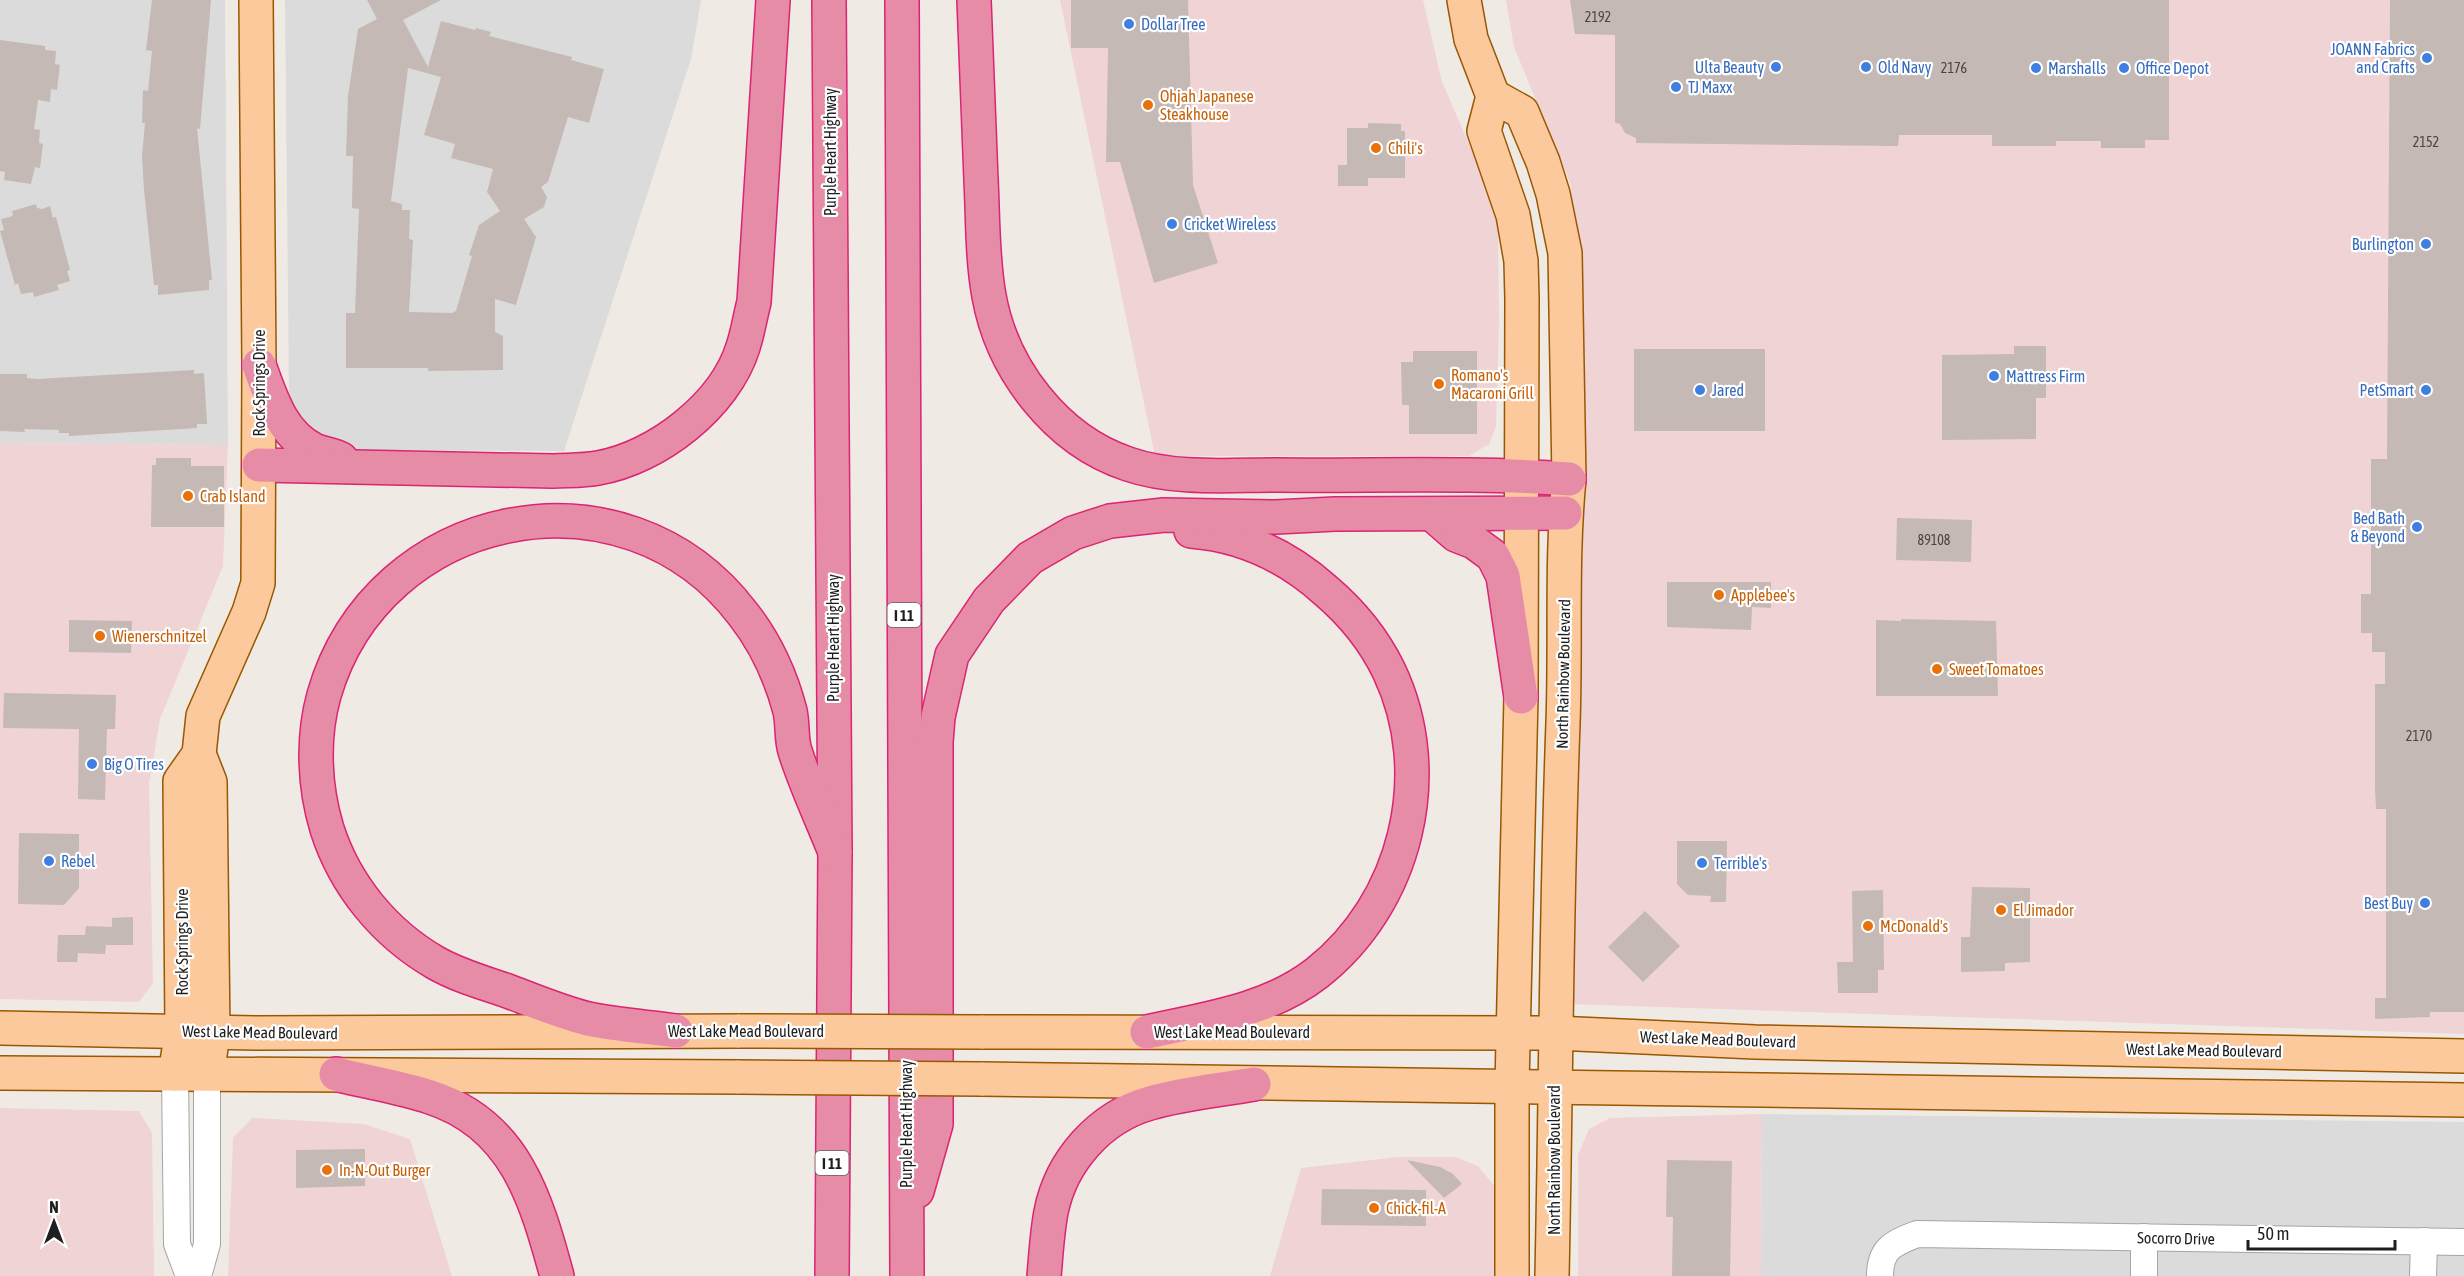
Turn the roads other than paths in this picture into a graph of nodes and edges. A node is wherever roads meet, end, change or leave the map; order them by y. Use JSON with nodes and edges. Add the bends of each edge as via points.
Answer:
{"nodes":[{"id":1,"x":256,"y":0,"type":"edge"},
{"id":2,"x":773,"y":0,"type":"edge"},
{"id":3,"x":829,"y":0,"type":"edge"},
{"id":4,"x":902,"y":0,"type":"edge"},
{"id":5,"x":974,"y":0,"type":"edge"},
{"id":6,"x":1464,"y":0,"type":"edge"},
{"id":7,"x":1494,"y":96,"type":"junction"},
{"id":8,"x":259,"y":365,"type":"junction"},
{"id":9,"x":259,"y":465,"type":"junction"},
{"id":10,"x":349,"y":465,"type":"junction"},
{"id":11,"x":1521,"y":476,"type":"junction"},
{"id":12,"x":1569,"y":479,"type":"junction"},
{"id":13,"x":1521,"y":512,"type":"junction"},
{"id":14,"x":1565,"y":513,"type":"junction"},
{"id":15,"x":1432,"y":514,"type":"junction"},
{"id":16,"x":943,"y":693,"type":"junction"},
{"id":17,"x":1521,"y":697,"type":"junction"},
{"id":18,"x":835,"y":852,"type":"junction"},
{"id":19,"x":0,"y":1028,"type":"edge"},
{"id":20,"x":676,"y":1031,"type":"junction"},
{"id":21,"x":198,"y":1032,"type":"junction"},
{"id":22,"x":1147,"y":1032,"type":"junction"},
{"id":23,"x":1514,"y":1032,"type":"junction"},
{"id":24,"x":1555,"y":1033,"type":"junction"},
{"id":25,"x":2355,"y":1053,"type":"junction"},
{"id":26,"x":2464,"y":1056,"type":"edge"},
{"id":27,"x":2066,"y":1062,"type":"junction"},
{"id":28,"x":0,"y":1073,"type":"edge"},
{"id":29,"x":175,"y":1074,"type":"junction"},
{"id":30,"x":207,"y":1074,"type":"junction"},
{"id":31,"x":336,"y":1074,"type":"junction"},
{"id":32,"x":1254,"y":1084,"type":"junction"},
{"id":33,"x":1512,"y":1085,"type":"junction"},
{"id":34,"x":1554,"y":1085,"type":"junction"},
{"id":35,"x":1818,"y":1091,"type":"junction"},
{"id":36,"x":2241,"y":1097,"type":"junction"},
{"id":37,"x":2321,"y":1098,"type":"junction"},
{"id":38,"x":2464,"y":1100,"type":"edge"},
{"id":39,"x":906,"y":1230,"type":"junction"},
{"id":40,"x":2144,"y":1237,"type":"junction"},
{"id":41,"x":2424,"y":1241,"type":"junction"},
{"id":42,"x":2464,"y":1242,"type":"edge"},
{"id":43,"x":189,"y":1276,"type":"edge"},
{"id":44,"x":198,"y":1276,"type":"edge"},
{"id":45,"x":557,"y":1276,"type":"edge"},
{"id":46,"x":832,"y":1276,"type":"edge"},
{"id":47,"x":907,"y":1276,"type":"edge"},
{"id":48,"x":1044,"y":1276,"type":"edge"},
{"id":49,"x":1512,"y":1276,"type":"edge"},
{"id":50,"x":1552,"y":1276,"type":"edge"},
{"id":51,"x":1880,"y":1276,"type":"edge"},
{"id":52,"x":2144,"y":1276,"type":"edge"},
{"id":53,"x":2423,"y":1276,"type":"edge"}],
"edges":[{"from":1,"to":8,"type":"main road","name":"Rock Springs Drive"},
{"from":2,"to":10,"type":"highway","via":[[754,302],[743,349],[724,385],[698,414],[671,437],[638,456],[599,468],[552,471]]},
{"from":3,"to":18,"type":"highway","name":"Purple Heart Highway","number":"I 11"},
{"from":4,"to":39,"type":"highway","name":"Purple Heart Highway","number":"I 11"},
{"from":5,"to":11,"type":"highway","via":[[989,296],[1002,344],[1026,384],[1057,421],[1091,446],[1127,464],[1164,473]]},
{"from":6,"to":7,"type":"main road","via":[[1471,39]]},
{"from":7,"to":11,"type":"main road","via":[[1484,131],[1513,215],[1521,261]]},
{"from":7,"to":12,"type":"main road","name":"North Rainbow Boulevard","via":[[1522,112],[1553,194],[1565,253]]},
{"from":8,"to":9,"type":"main road","name":"Rock Springs Drive"},
{"from":8,"to":10,"type":"highway","via":[[280,419],[293,435],[318,452],[339,457]]},
{"from":9,"to":10,"type":"highway"},
{"from":9,"to":21,"type":"main road","name":"Rock Springs Drive","via":[[258,583],[203,716],[199,754],[210,782]]},
{"from":11,"to":12,"type":"highway"},
{"from":11,"to":13,"type":"main road"},
{"from":12,"to":14,"type":"main road","name":"North Rainbow Boulevard"},
{"from":13,"to":14,"type":"highway"},
{"from":13,"to":15,"type":"highway"},
{"from":13,"to":17,"type":"main road"},
{"from":14,"to":24,"type":"main road","name":"North Rainbow Boulevard"},
{"from":15,"to":16,"type":"highway","via":[[1164,514],[1110,521],[1073,533],[1030,558],[989,600],[952,655]]},
{"from":15,"to":17,"type":"highway","via":[[1493,556],[1503,576]]},
{"from":16,"to":22,"type":"highway","via":[[983,625],[1028,579],[1053,562],[1106,540],[1160,531],[1204,532],[1272,552],[1330,594],[1378,651],[1407,718],[1413,786],[1400,855],[1375,906],[1336,956],[1278,998],[1242,1011]]},
{"from":16,"to":39,"type":"highway","via":[[936,742],[936,1124]]},
{"from":17,"to":23,"type":"main road"},
{"from":18,"to":20,"type":"highway","via":[[794,748],[791,714],[768,652],[728,595],[673,552],[634,534],[585,522],[515,523],[448,545],[409,569],[375,601],[348,639],[328,681],[316,749],[324,818],[340,862],[358,892],[397,936],[456,973],[587,1018]]},
{"from":18,"to":46,"type":"highway","name":"Purple Heart Highway","number":"I 11"},
{"from":19,"to":21,"type":"main road","name":"West Lake Mead Boulevard"},
{"from":20,"to":21,"type":"main road","name":"West Lake Mead Boulevard"},
{"from":20,"to":22,"type":"main road","name":"West Lake Mead Boulevard","bridge":true},
{"from":21,"to":29,"type":"main road","name":"Rock Springs Drive"},
{"from":21,"to":30,"type":"main road","name":"Rock Springs Drive"},
{"from":22,"to":23,"type":"main road","name":"West Lake Mead Boulevard"},
{"from":23,"to":24,"type":"main road","name":"West Lake Mead Boulevard"},
{"from":23,"to":33,"type":"main road"},
{"from":24,"to":27,"type":"main road","name":"West Lake Mead Boulevard"},
{"from":24,"to":34,"type":"main road","name":"North Rainbow Boulevard"},
{"from":25,"to":26,"type":"main road","name":"West Lake Mead Boulevard"},
{"from":25,"to":27,"type":"main road","name":"West Lake Mead Boulevard"},
{"from":25,"to":37,"type":"main road","via":[[2347,1070],[2331,1077]]},
{"from":27,"to":35,"type":"main road"},
{"from":27,"to":36,"type":"main road","via":[[2209,1080]]},
{"from":28,"to":29,"type":"main road"},
{"from":29,"to":30,"type":"main road"},
{"from":29,"to":43,"type":"street","name":"Rock Springs Drive","via":[[177,1244]]},
{"from":30,"to":31,"type":"main road"},
{"from":30,"to":44,"type":"street","name":"Rock Springs Drive","via":[[207,1244]]},
{"from":31,"to":32,"type":"main road","bridge":true,"via":[[981,1078]]},
{"from":31,"to":45,"type":"highway","via":[[432,1097],[484,1124],[512,1157],[531,1191]]},
{"from":32,"to":33,"type":"main road"},
{"from":32,"to":48,"type":"highway","via":[[1148,1103],[1103,1127],[1071,1162],[1059,1185],[1051,1211]]},
{"from":33,"to":34,"type":"main road"},
{"from":33,"to":49,"type":"main road"},
{"from":34,"to":35,"type":"main road"},
{"from":34,"to":50,"type":"main road","name":"North Rainbow Boulevard"},
{"from":35,"to":36,"type":"main road"},
{"from":36,"to":37,"type":"main road"},
{"from":37,"to":38,"type":"main road"},
{"from":39,"to":47,"type":"highway","name":"Purple Heart Highway","number":"I 11"},
{"from":40,"to":41,"type":"street","name":"Socorro Drive"},
{"from":40,"to":51,"type":"street","name":"Socorro Drive","via":[[1917,1234],[1890,1245],[1880,1265]]},
{"from":40,"to":52,"type":"street"},
{"from":41,"to":42,"type":"street","name":"Socorro Drive"},
{"from":41,"to":53,"type":"street"}]}
